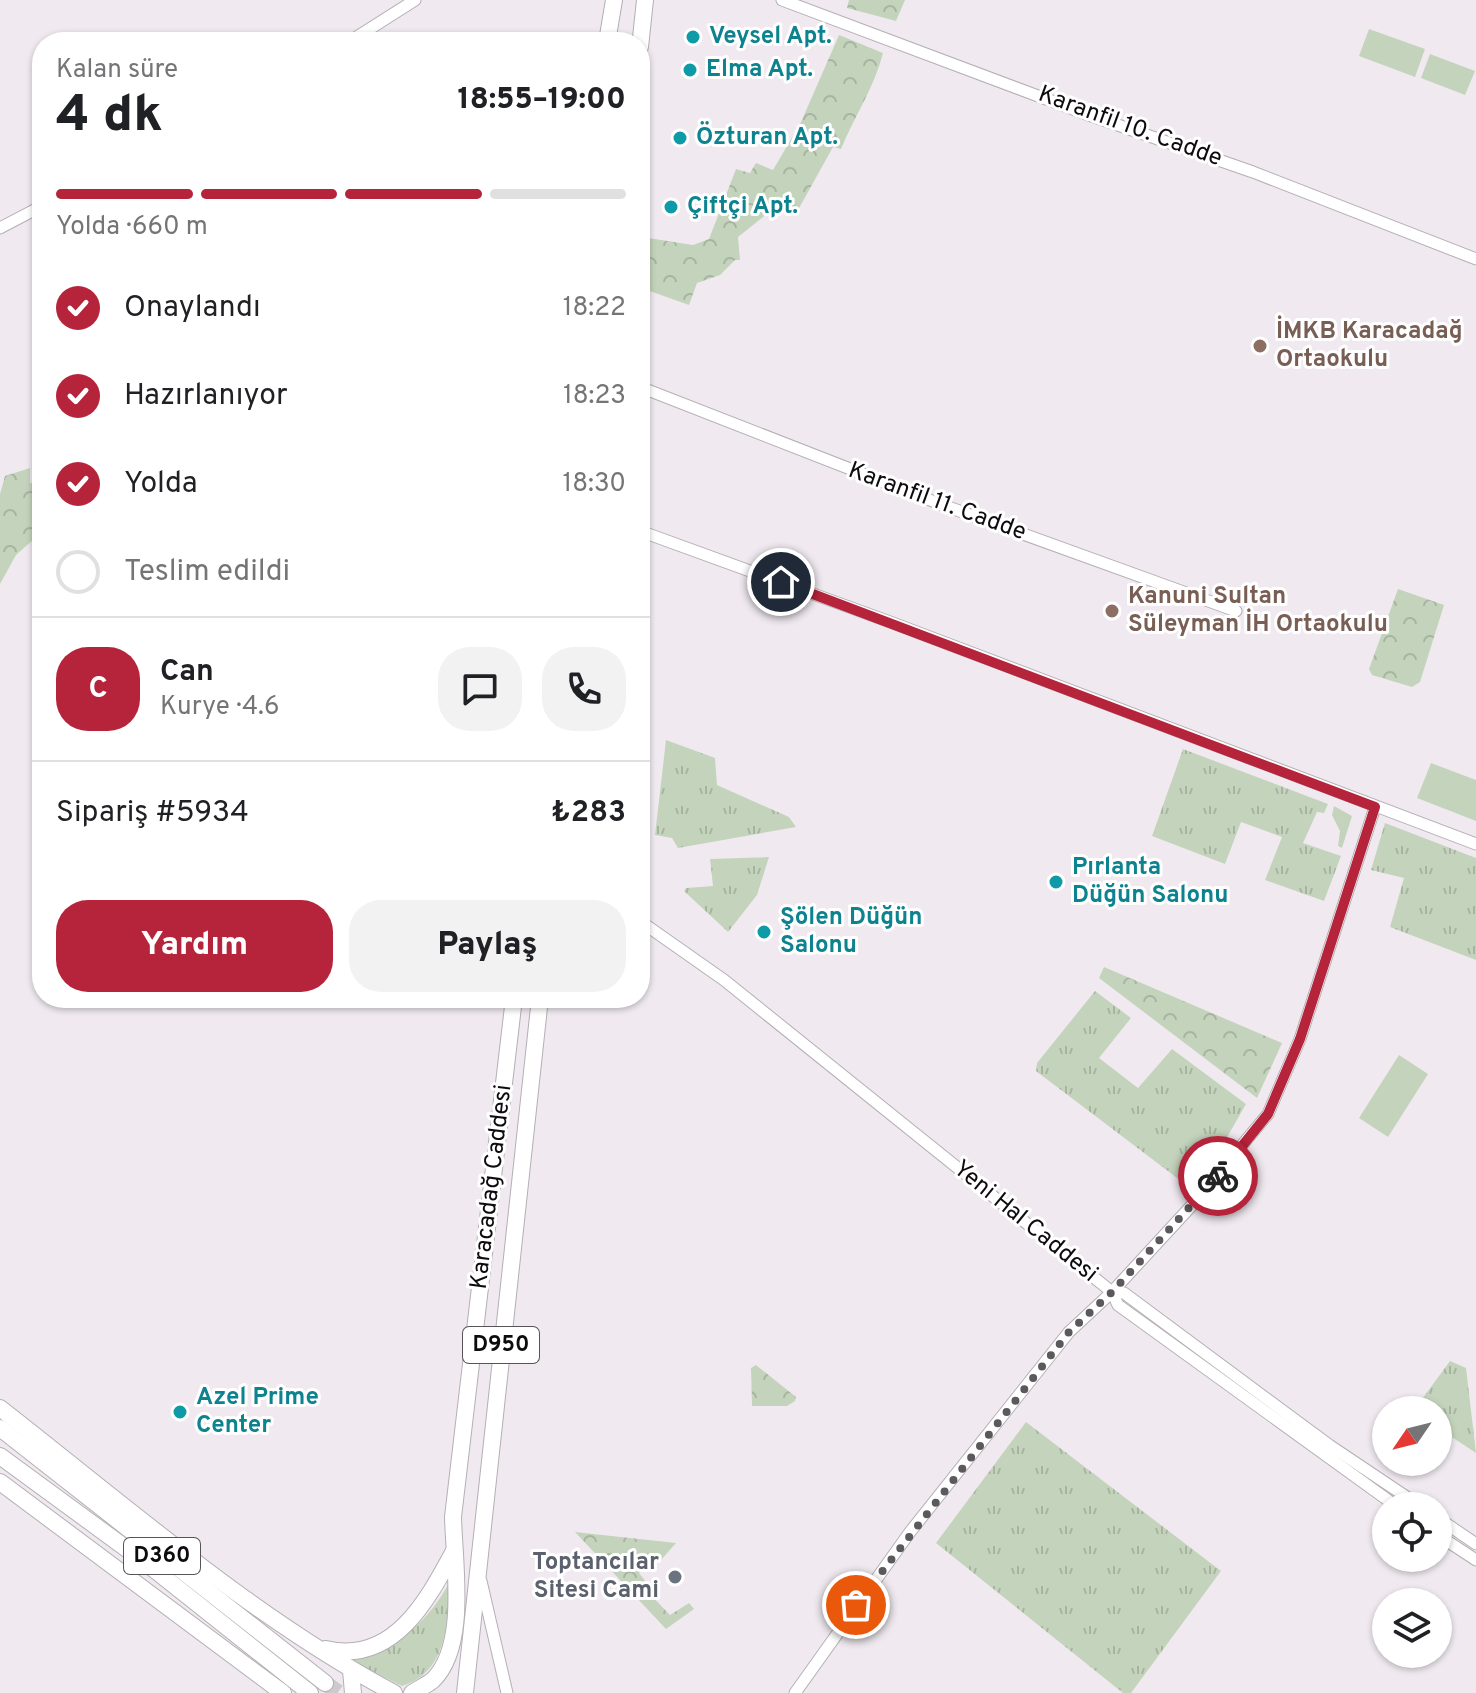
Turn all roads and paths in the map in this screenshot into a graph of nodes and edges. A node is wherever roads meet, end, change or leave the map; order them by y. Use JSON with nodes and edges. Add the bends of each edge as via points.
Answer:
{"nodes":[{"id":1,"x":415,"y":0,"type":"edge"},
{"id":2,"x":614,"y":0,"type":"edge"},
{"id":3,"x":645,"y":0,"type":"edge"},
{"id":4,"x":782,"y":0,"type":"edge"},
{"id":5,"x":365,"y":32,"type":"edge"},
{"id":6,"x":609,"y":32,"type":"edge"},
{"id":7,"x":642,"y":32,"type":"edge"},
{"id":8,"x":32,"y":211,"type":"edge"},
{"id":9,"x":0,"y":228,"type":"edge"},
{"id":10,"x":1476,"y":259,"type":"edge"},
{"id":11,"x":650,"y":391,"type":"edge"},
{"id":12,"x":650,"y":535,"type":"edge"},
{"id":13,"x":1236,"y":611,"type":"dead end"},
{"id":14,"x":1375,"y":807,"type":"junction"},
{"id":15,"x":1476,"y":844,"type":"edge"},
{"id":16,"x":650,"y":928,"type":"edge"},
{"id":17,"x":513,"y":1008,"type":"edge"},
{"id":18,"x":539,"y":1008,"type":"edge"},
{"id":19,"x":1118,"y":1292,"type":"junction"},
{"id":20,"x":0,"y":1408,"type":"edge"},
{"id":21,"x":0,"y":1428,"type":"edge"},
{"id":22,"x":1,"y":1457,"type":"edge"},
{"id":23,"x":0,"y":1482,"type":"edge"},
{"id":24,"x":1377,"y":1492,"type":"edge"},
{"id":25,"x":1399,"y":1492,"type":"edge"},
{"id":26,"x":1452,"y":1528,"type":"edge"},
{"id":27,"x":1452,"y":1544,"type":"edge"},
{"id":28,"x":1476,"y":1544,"type":"edge"},
{"id":29,"x":454,"y":1551,"type":"junction"},
{"id":30,"x":1476,"y":1560,"type":"edge"},
{"id":31,"x":480,"y":1574,"type":"junction"},
{"id":32,"x":472,"y":1632,"type":"junction"},
{"id":33,"x":313,"y":1646,"type":"junction"},
{"id":34,"x":351,"y":1670,"type":"junction"},
{"id":35,"x":325,"y":1683,"type":"tunnel mouth"},
{"id":36,"x":283,"y":1693,"type":"edge"},
{"id":37,"x":310,"y":1693,"type":"tunnel mouth"},
{"id":38,"x":353,"y":1693,"type":"edge"},
{"id":39,"x":394,"y":1693,"type":"edge"},
{"id":40,"x":412,"y":1693,"type":"edge"},
{"id":41,"x":465,"y":1693,"type":"edge"},
{"id":42,"x":478,"y":1693,"type":"edge"},
{"id":43,"x":507,"y":1693,"type":"edge"},
{"id":44,"x":795,"y":1693,"type":"edge"}],
"edges":[{"from":1,"to":5,"type":"street"},
{"from":2,"to":6,"type":"highway"},
{"from":3,"to":7,"type":"highway"},
{"from":4,"to":10,"type":"street","name":"Karanfil 10. Cadde"},
{"from":8,"to":9,"type":"street"},
{"from":11,"to":13,"type":"street","name":"Karanfil 11. Cadde"},
{"from":12,"to":14,"type":"street"},
{"from":14,"to":15,"type":"street"},
{"from":14,"to":19,"type":"street","via":[[1300,1039],[1268,1114]]},
{"from":16,"to":19,"type":"street","name":"Yeni Hal Caddesi","via":[[716,973]]},
{"from":17,"to":29,"type":"highway","name":"Karacadağ Caddesi","number":"D950","via":[[453,1517]]},
{"from":18,"to":31,"type":"highway","name":"Karacadağ Caddesi","number":"D950","via":[[482,1513]]},
{"from":19,"to":24,"type":"street","via":[[1118,1305]]},
{"from":19,"to":25,"type":"street","name":"Yeni Hal Caddesi"},
{"from":19,"to":44,"type":"street","via":[[1069,1332],[926,1511]]},
{"from":20,"to":33,"type":"highway"},
{"from":21,"to":35,"type":"highway","number":"D360"},
{"from":22,"to":37,"type":"highway","number":"D360"},
{"from":23,"to":36,"type":"highway"},
{"from":26,"to":28,"type":"street"},
{"from":27,"to":30,"type":"street"},
{"from":29,"to":33,"type":"highway","via":[[425,1604],[399,1633],[345,1654]]},
{"from":29,"to":40,"type":"highway","name":"Karacadağ Caddesi","number":"D950","via":[[451,1648],[432,1680]]},
{"from":31,"to":32,"type":"highway","name":"Karacadağ Caddesi","number":"D950"},
{"from":31,"to":43,"type":"street"},
{"from":32,"to":41,"type":"highway","name":"Karacadağ Caddesi","number":"D950"},
{"from":32,"to":42,"type":"highway"},
{"from":33,"to":34,"type":"highway"},
{"from":34,"to":38,"type":"highway"},
{"from":34,"to":39,"type":"highway"}]}
